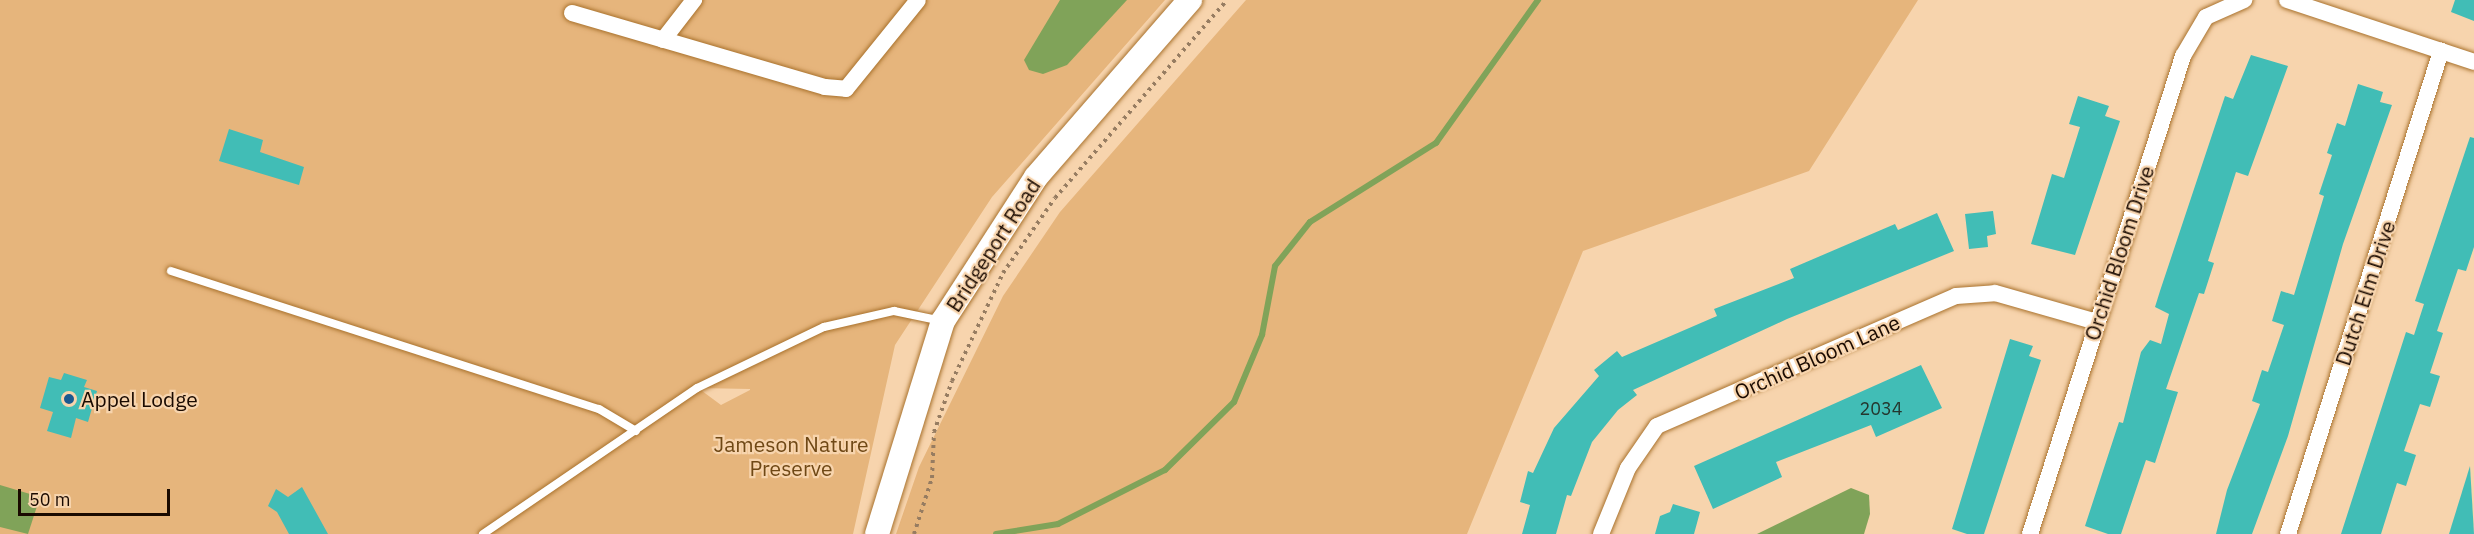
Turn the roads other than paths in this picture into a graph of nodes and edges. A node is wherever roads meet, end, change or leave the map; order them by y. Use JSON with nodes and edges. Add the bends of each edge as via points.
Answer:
{"nodes":[{"id":1,"x":694,"y":0,"type":"edge"},
{"id":2,"x":918,"y":0,"type":"edge"},
{"id":3,"x":1190,"y":0,"type":"edge"},
{"id":4,"x":2244,"y":0,"type":"edge"},
{"id":5,"x":2287,"y":0,"type":"edge"},
{"id":6,"x":572,"y":12,"type":"dead end"},
{"id":7,"x":663,"y":40,"type":"junction"},
{"id":8,"x":2441,"y":51,"type":"junction"},
{"id":9,"x":2474,"y":62,"type":"edge"},
{"id":10,"x":171,"y":271,"type":"dead end"},
{"id":11,"x":942,"y":321,"type":"junction"},
{"id":12,"x":2097,"y":322,"type":"junction"},
{"id":13,"x":636,"y":431,"type":"junction"},
{"id":14,"x":483,"y":534,"type":"edge"},
{"id":15,"x":877,"y":534,"type":"edge"},
{"id":16,"x":1601,"y":534,"type":"edge"},
{"id":17,"x":2030,"y":534,"type":"edge"},
{"id":18,"x":2288,"y":534,"type":"edge"}],
"edges":[{"from":1,"to":7,"type":"street"},
{"from":2,"to":7,"type":"street","via":[[846,89],[825,87]]},
{"from":3,"to":11,"type":"street","name":"Bridgeport Road","via":[[1036,177]]},
{"from":4,"to":12,"type":"street","name":"Orchid Bloom Drive","via":[[2206,17],[2183,56]]},
{"from":5,"to":8,"type":"street"},
{"from":6,"to":7,"type":"street"},
{"from":8,"to":9,"type":"street"},
{"from":8,"to":18,"type":"street","name":"Dutch Elm Drive"},
{"from":10,"to":13,"type":"lane","via":[[599,409]]},
{"from":11,"to":13,"type":"lane","via":[[894,310],[824,327],[697,388]]},
{"from":11,"to":15,"type":"street","name":"Bridgeport Road"},
{"from":12,"to":16,"type":"street","name":"Orchid Bloom Lane","via":[[1995,292],[1956,296],[1657,426],[1628,468]]},
{"from":12,"to":17,"type":"street","name":"Orchid Bloom Drive"},
{"from":13,"to":14,"type":"lane"}]}
